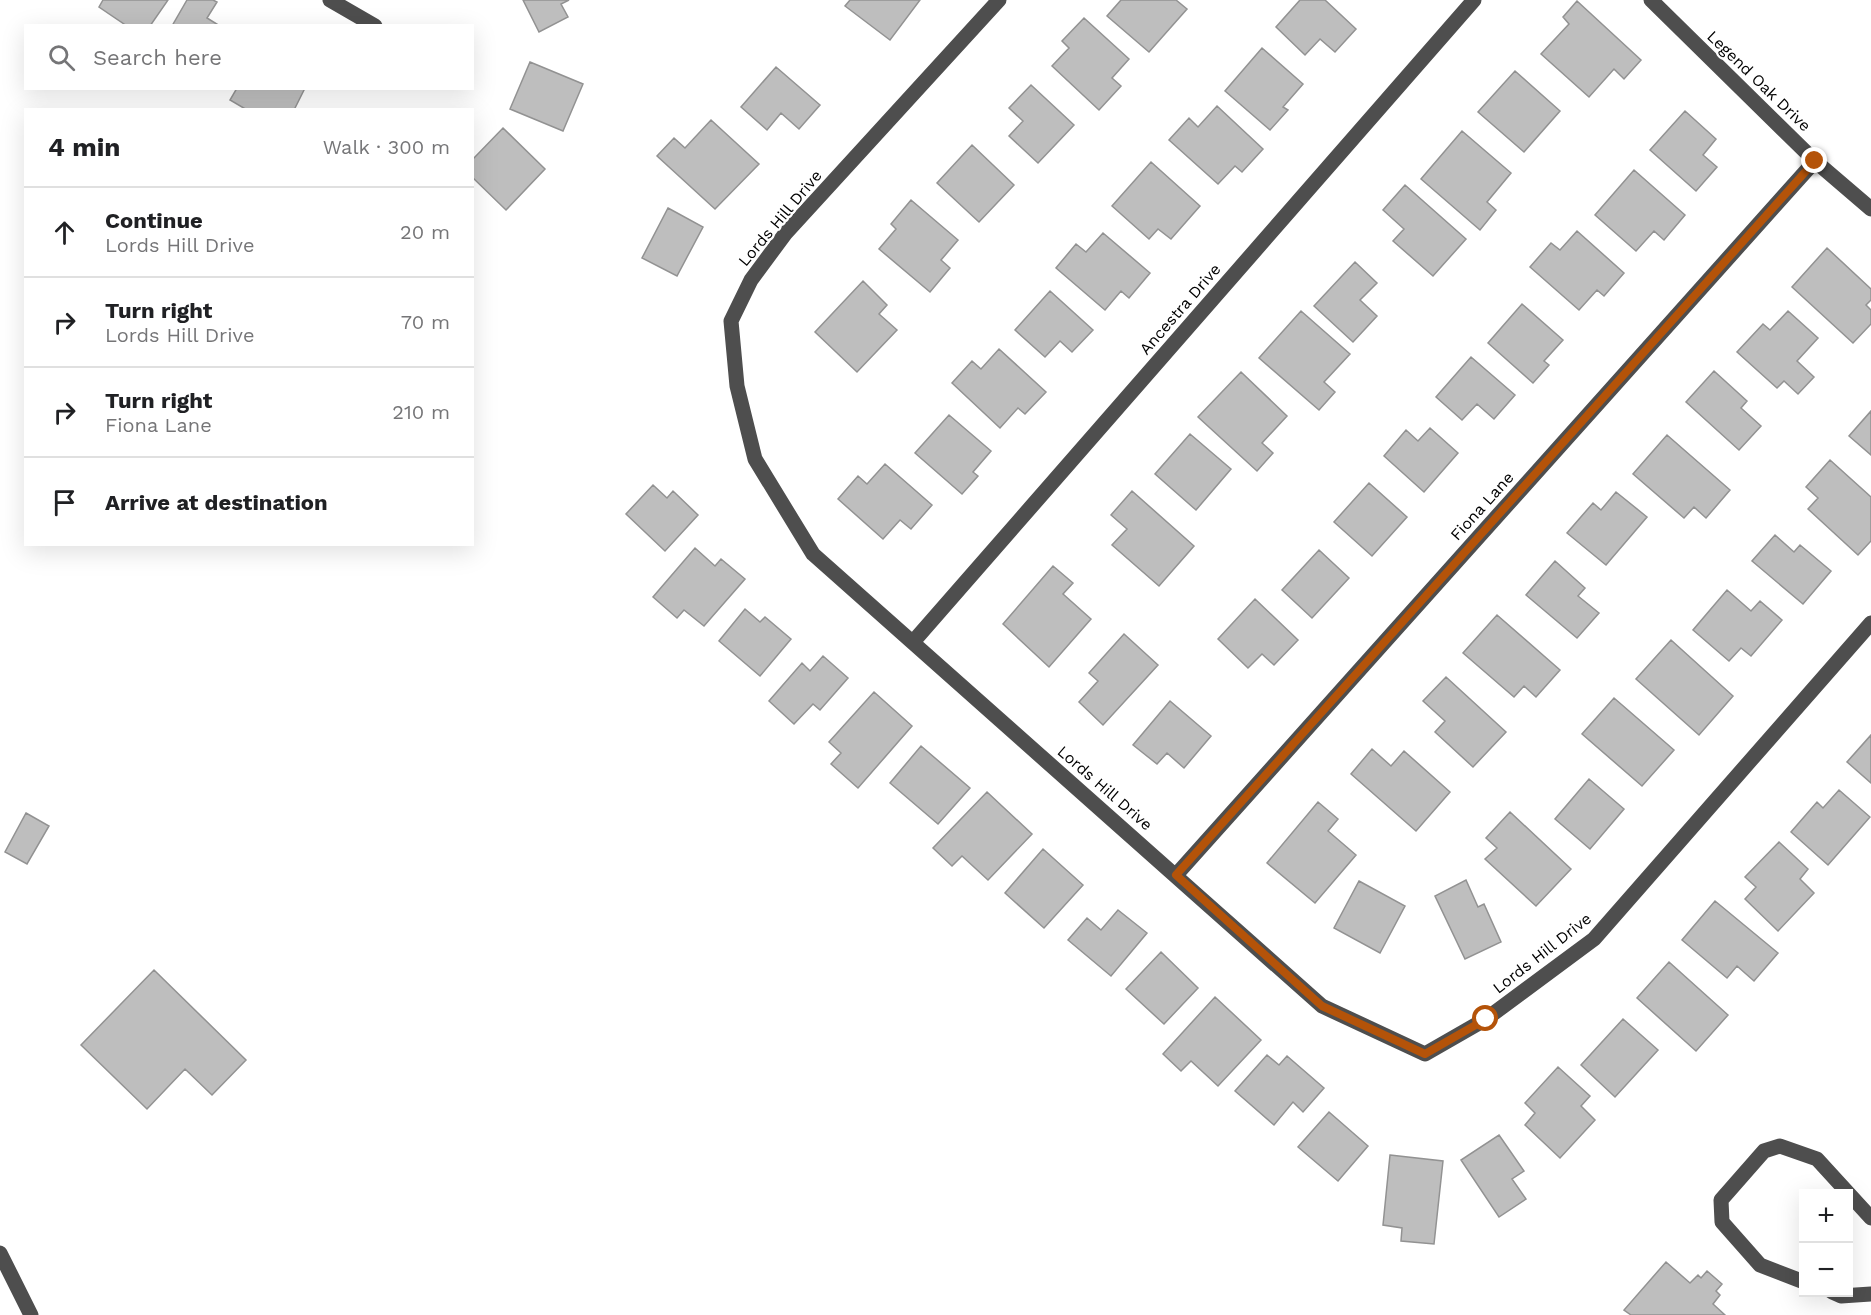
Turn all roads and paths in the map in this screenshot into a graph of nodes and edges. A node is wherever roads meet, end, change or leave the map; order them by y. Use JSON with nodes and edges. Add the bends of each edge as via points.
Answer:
{"nodes":[{"id":1,"x":330,"y":0,"type":"edge"},
{"id":2,"x":999,"y":0,"type":"edge"},
{"id":3,"x":1474,"y":0,"type":"edge"},
{"id":4,"x":1651,"y":0,"type":"edge"},
{"id":5,"x":372,"y":24,"type":"edge"},
{"id":6,"x":1815,"y":161,"type":"junction"},
{"id":7,"x":1871,"y":209,"type":"edge"},
{"id":8,"x":1871,"y":623,"type":"edge"},
{"id":9,"x":913,"y":642,"type":"junction"},
{"id":10,"x":1176,"y":875,"type":"junction"},
{"id":11,"x":1871,"y":1218,"type":"edge"},
{"id":12,"x":0,"y":1253,"type":"edge"},
{"id":13,"x":1799,"y":1280,"type":"edge"},
{"id":14,"x":1871,"y":1294,"type":"edge"},
{"id":15,"x":1853,"y":1295,"type":"edge"},
{"id":16,"x":31,"y":1315,"type":"edge"}],
"edges":[{"from":1,"to":5,"type":"street"},
{"from":2,"to":9,"type":"street","name":"Lords Hill Drive","via":[[786,234],[751,280],[731,321],[737,386],[755,459],[813,554]]},
{"from":3,"to":9,"type":"street","name":"Ancestra Drive"},
{"from":4,"to":6,"type":"street","name":"Legend Oak Drive"},
{"from":6,"to":7,"type":"street","name":"Legend Oak Drive"},
{"from":6,"to":10,"type":"street","name":"Fiona Lane"},
{"from":8,"to":10,"type":"street","name":"Lords Hill Drive","via":[[1594,939],[1486,1019],[1425,1054],[1322,1006]]},
{"from":9,"to":10,"type":"street","name":"Lords Hill Drive"},
{"from":11,"to":13,"type":"street","via":[[1817,1159],[1780,1146],[1764,1151],[1721,1200],[1722,1222],[1760,1265]]},
{"from":12,"to":16,"type":"street"},
{"from":14,"to":15,"type":"street"}]}
